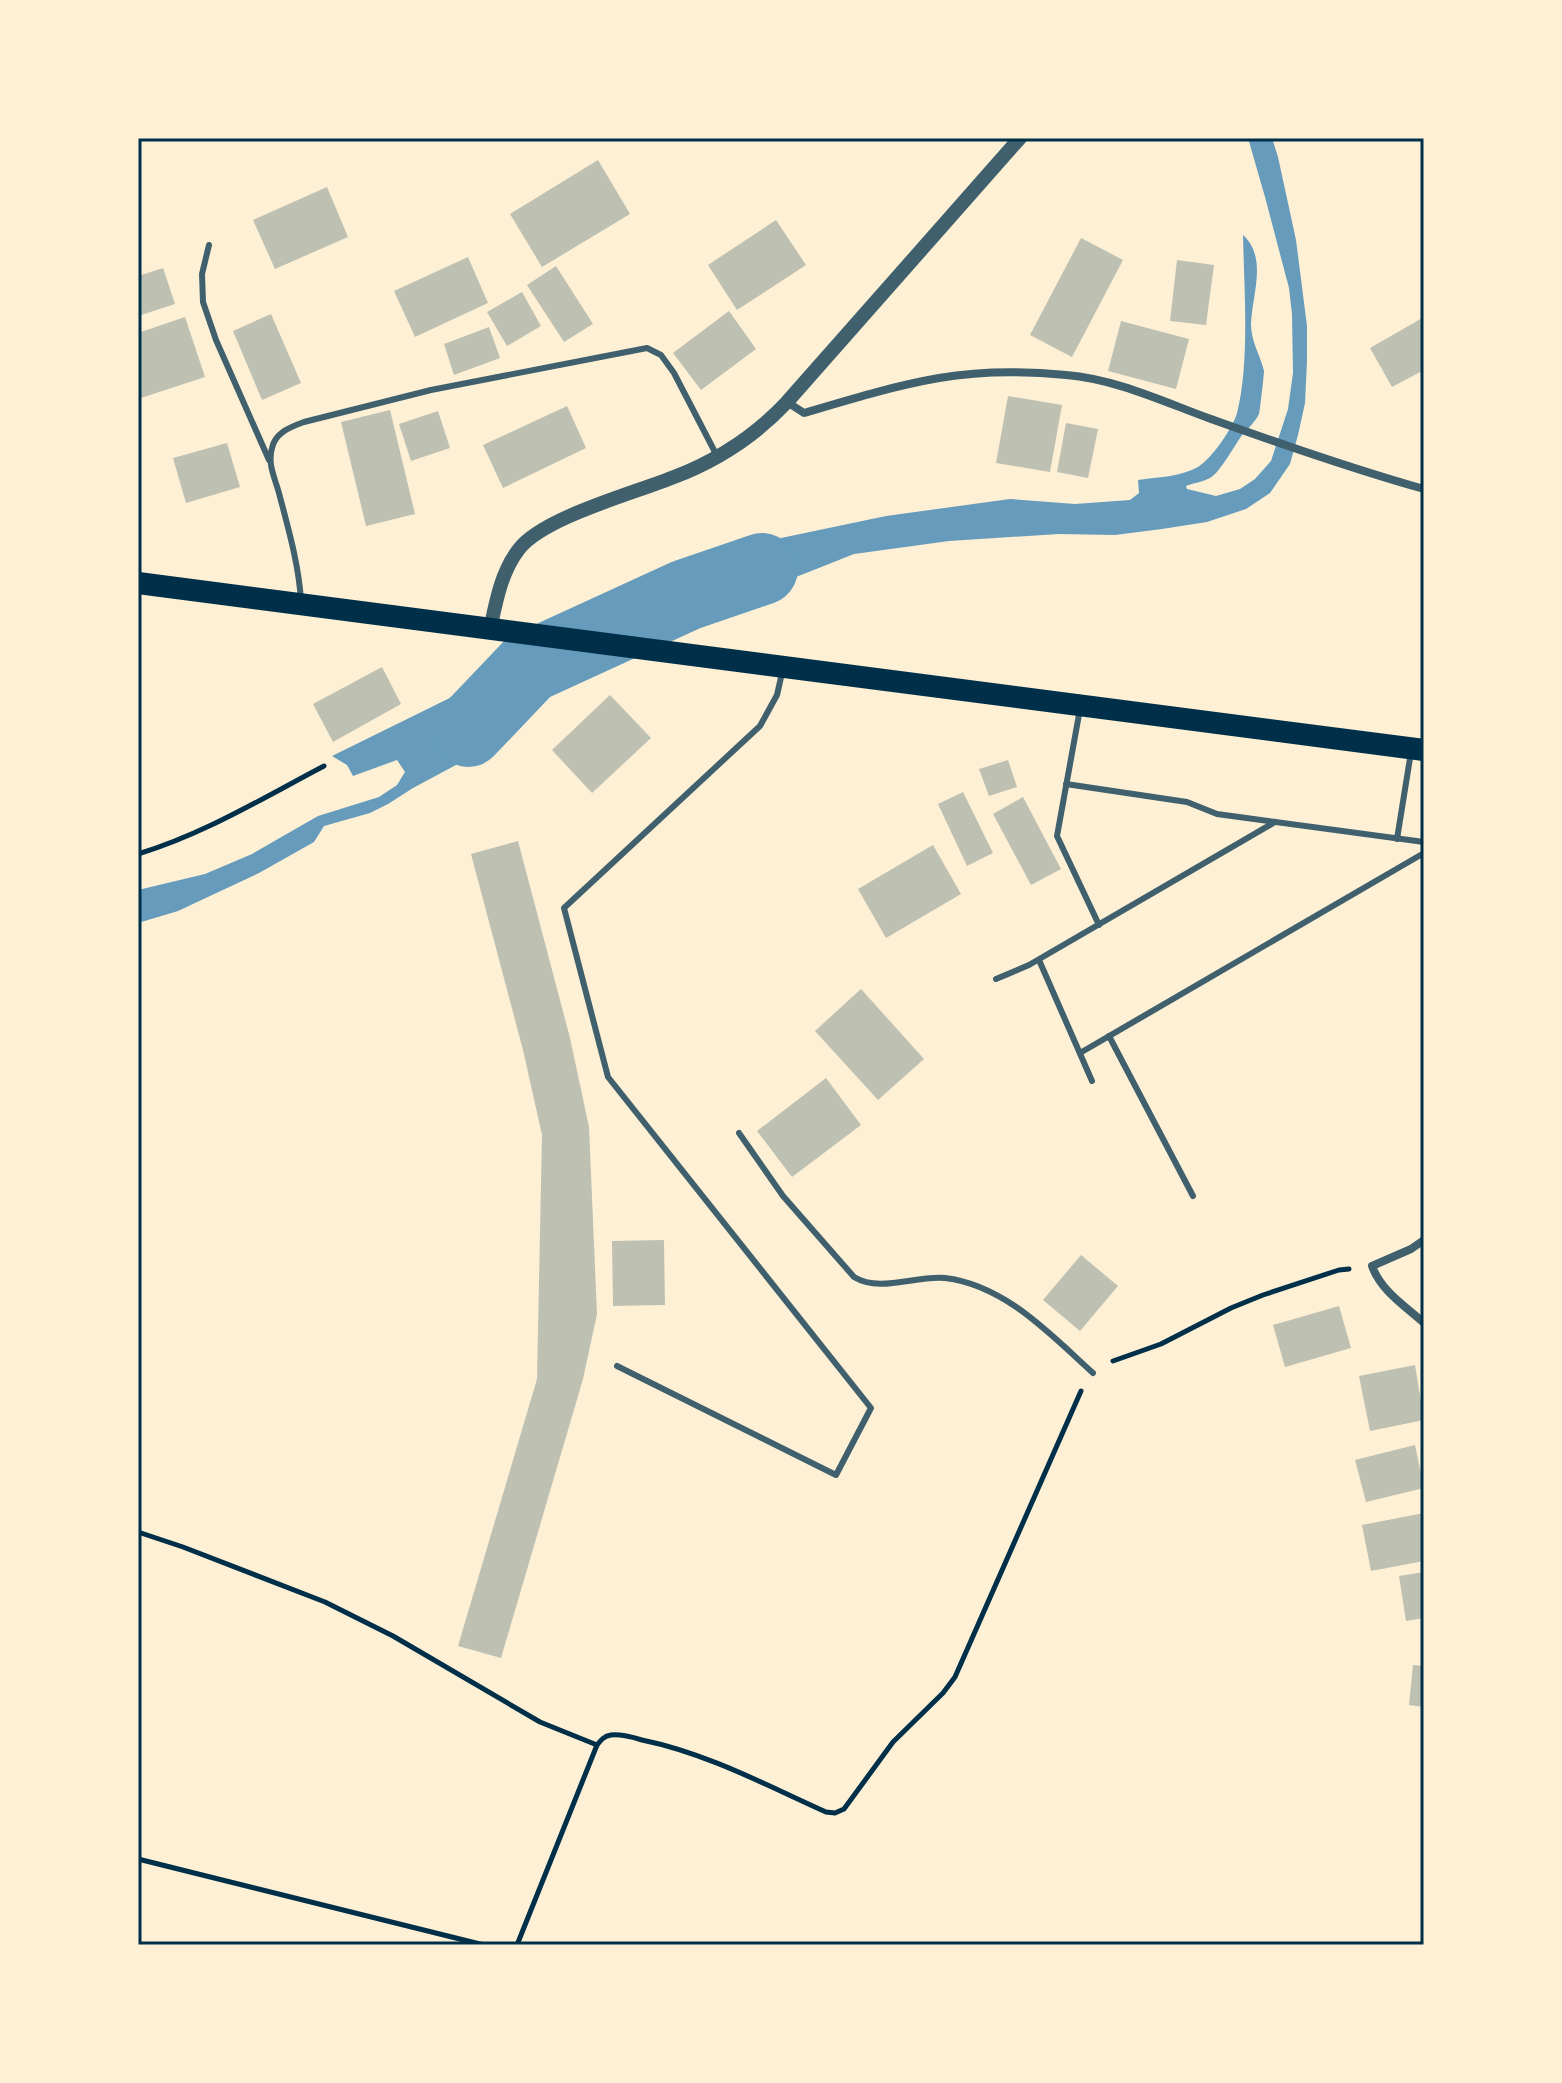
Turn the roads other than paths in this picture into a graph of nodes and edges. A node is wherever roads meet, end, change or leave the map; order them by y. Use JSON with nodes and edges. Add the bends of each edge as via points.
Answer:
{"nodes":[{"id":1,"x":1020,"y":138,"type":"edge"},
{"id":2,"x":209,"y":245,"type":"dead end"},
{"id":3,"x":787,"y":402,"type":"junction"},
{"id":4,"x":717,"y":456,"type":"junction"},
{"id":5,"x":270,"y":464,"type":"junction"},
{"id":6,"x":1424,"y":489,"type":"edge"},
{"id":7,"x":138,"y":583,"type":"edge"},
{"id":8,"x":301,"y":605,"type":"junction"},
{"id":9,"x":490,"y":630,"type":"junction"},
{"id":10,"x":783,"y":666,"type":"junction"},
{"id":11,"x":1081,"y":705,"type":"junction"},
{"id":12,"x":1418,"y":749,"type":"edge"},
{"id":13,"x":1066,"y":784,"type":"junction"},
{"id":14,"x":1275,"y":822,"type":"junction"},
{"id":15,"x":1397,"y":839,"type":"junction"},
{"id":16,"x":1424,"y":842,"type":"edge"},
{"id":17,"x":1424,"y":853,"type":"edge"},
{"id":18,"x":1099,"y":925,"type":"junction"},
{"id":19,"x":1039,"y":960,"type":"junction"},
{"id":20,"x":996,"y":979,"type":"dead end"},
{"id":21,"x":1109,"y":1036,"type":"junction"},
{"id":22,"x":1080,"y":1053,"type":"junction"},
{"id":23,"x":1092,"y":1081,"type":"dead end"},
{"id":24,"x":739,"y":1133,"type":"dead end"},
{"id":25,"x":1193,"y":1196,"type":"dead end"},
{"id":26,"x":1424,"y":1240,"type":"edge"},
{"id":27,"x":1424,"y":1323,"type":"edge"},
{"id":28,"x":617,"y":1366,"type":"dead end"},
{"id":29,"x":1093,"y":1373,"type":"road end"}],
"edges":[{"from":1,"to":3,"type":"street"},
{"from":2,"to":5,"type":"lane","via":[[203,302]]},
{"from":3,"to":4,"type":"street"},
{"from":3,"to":6,"type":"street","via":[[804,413],[940,378],[1067,375],[1137,392],[1360,472]]},
{"from":4,"to":5,"type":"lane","via":[[674,373],[661,355],[647,348],[431,390],[304,422],[284,430],[272,445]]},
{"from":4,"to":9,"type":"street","via":[[677,477],[573,515],[530,539],[505,572]]},
{"from":5,"to":8,"type":"lane","via":[[300,576]]},
{"from":7,"to":8,"type":"highway"},
{"from":8,"to":9,"type":"highway"},
{"from":9,"to":10,"type":"highway"},
{"from":10,"to":11,"type":"highway"},
{"from":10,"to":28,"type":"lane","via":[[777,695],[760,726],[564,908],[608,1077],[871,1408],[836,1475]]},
{"from":11,"to":12,"type":"highway"},
{"from":11,"to":13,"type":"lane"},
{"from":12,"to":15,"type":"lane"},
{"from":13,"to":14,"type":"lane"},
{"from":13,"to":18,"type":"lane","via":[[1057,836]]},
{"from":14,"to":15,"type":"lane"},
{"from":14,"to":18,"type":"lane"},
{"from":15,"to":16,"type":"lane"},
{"from":17,"to":21,"type":"lane"},
{"from":18,"to":19,"type":"lane"},
{"from":19,"to":20,"type":"lane"},
{"from":19,"to":22,"type":"lane"},
{"from":21,"to":22,"type":"lane"},
{"from":21,"to":25,"type":"lane"},
{"from":22,"to":23,"type":"lane"},
{"from":24,"to":29,"type":"lane","via":[[783,1196],[854,1277],[885,1283],[946,1278],[994,1294]]},
{"from":26,"to":27,"type":"street","via":[[1372,1266],[1383,1287]]}]}
